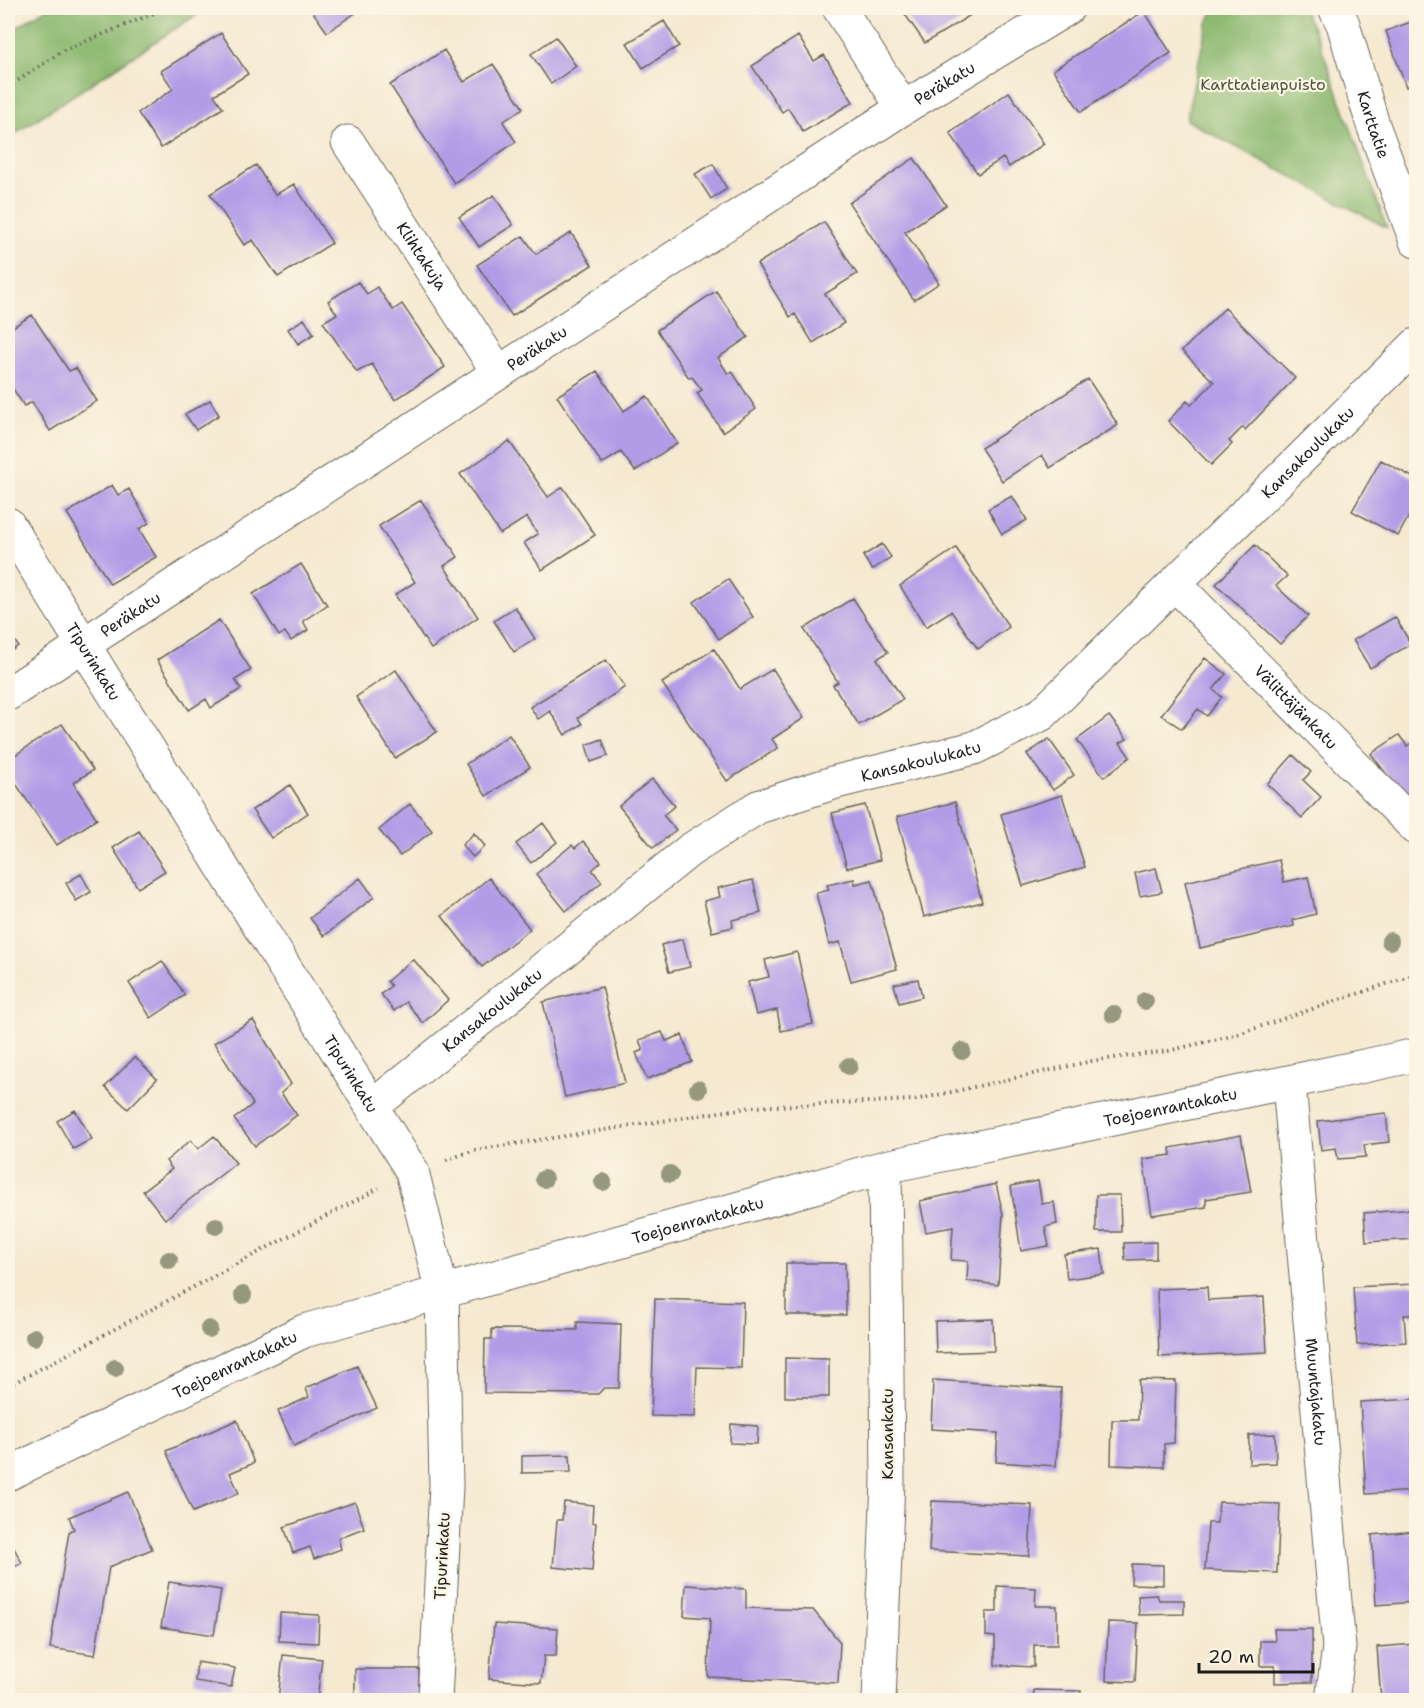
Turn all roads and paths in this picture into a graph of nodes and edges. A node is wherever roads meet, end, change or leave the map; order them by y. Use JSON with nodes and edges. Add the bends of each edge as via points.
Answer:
{"nodes":[{"id":1,"x":168,"y":8,"type":"edge"},
{"id":2,"x":839,"y":8,"type":"edge"},
{"id":3,"x":1068,"y":8,"type":"edge"},
{"id":4,"x":1335,"y":8,"type":"edge"},
{"id":5,"x":8,"y":87,"type":"edge"},
{"id":6,"x":903,"y":108,"type":"junction"},
{"id":7,"x":348,"y":142,"type":"dead end"},
{"id":8,"x":1416,"y":241,"type":"edge"},
{"id":9,"x":1416,"y":345,"type":"edge"},
{"id":10,"x":498,"y":372,"type":"junction"},
{"id":11,"x":8,"y":524,"type":"edge"},
{"id":12,"x":1176,"y":585,"type":"junction"},
{"id":13,"x":82,"y":645,"type":"junction"},
{"id":14,"x":8,"y":694,"type":"edge"},
{"id":15,"x":1416,"y":828,"type":"edge"},
{"id":16,"x":1416,"y":974,"type":"edge"},
{"id":17,"x":1416,"y":1055,"type":"edge"},
{"id":18,"x":1289,"y":1084,"type":"junction"},
{"id":19,"x":373,"y":1106,"type":"junction"},
{"id":20,"x":885,"y":1167,"type":"junction"},
{"id":21,"x":412,"y":1171,"type":"junction"},
{"id":22,"x":442,"y":1292,"type":"junction"},
{"id":23,"x":8,"y":1386,"type":"edge"},
{"id":24,"x":8,"y":1474,"type":"edge"},
{"id":25,"x":435,"y":1701,"type":"edge"},
{"id":26,"x":879,"y":1701,"type":"edge"},
{"id":27,"x":1332,"y":1701,"type":"edge"}],
"edges":[{"from":1,"to":5,"type":"path","via":[[64,50]]},
{"from":2,"to":6,"type":"street"},
{"from":3,"to":6,"type":"street","name":"Peräkatu"},
{"from":4,"to":8,"type":"street","name":"Karttatie"},
{"from":6,"to":10,"type":"street","name":"Peräkatu"},
{"from":7,"to":10,"type":"street","name":"Klihtakuja"},
{"from":9,"to":12,"type":"street","name":"Kansakoulukatu"},
{"from":10,"to":13,"type":"street","name":"Peräkatu"},
{"from":11,"to":13,"type":"street","name":"Tipurinkatu"},
{"from":12,"to":15,"type":"street","name":"Välittäjänkatu"},
{"from":12,"to":19,"type":"street","name":"Kansakoulukatu","via":[[1042,714],[974,748],[836,782],[758,807],[690,849]]},
{"from":13,"to":14,"type":"street","name":"Peräkatu"},
{"from":13,"to":19,"type":"street","name":"Tipurinkatu"},
{"from":16,"to":21,"type":"path","via":[[1234,1035],[1168,1051],[1092,1061],[915,1100],[752,1107],[475,1150]]},
{"from":17,"to":18,"type":"street","name":"Toejoenrantakatu"},
{"from":18,"to":20,"type":"street","name":"Toejoenrantakatu"},
{"from":18,"to":27,"type":"street","name":"Muuntajakatu","via":[[1339,1647]]},
{"from":19,"to":21,"type":"street","name":"Tipurinkatu"},
{"from":20,"to":22,"type":"street","name":"Toejoenrantakatu"},
{"from":20,"to":26,"type":"street","name":"Kansankatu","via":[[888,1482]]},
{"from":21,"to":22,"type":"street","name":"Tipurinkatu"},
{"from":21,"to":23,"type":"path"},
{"from":22,"to":24,"type":"street","name":"Toejoenrantakatu","via":[[304,1331]]},
{"from":22,"to":25,"type":"street","name":"Tipurinkatu","via":[[446,1486]]}]}
